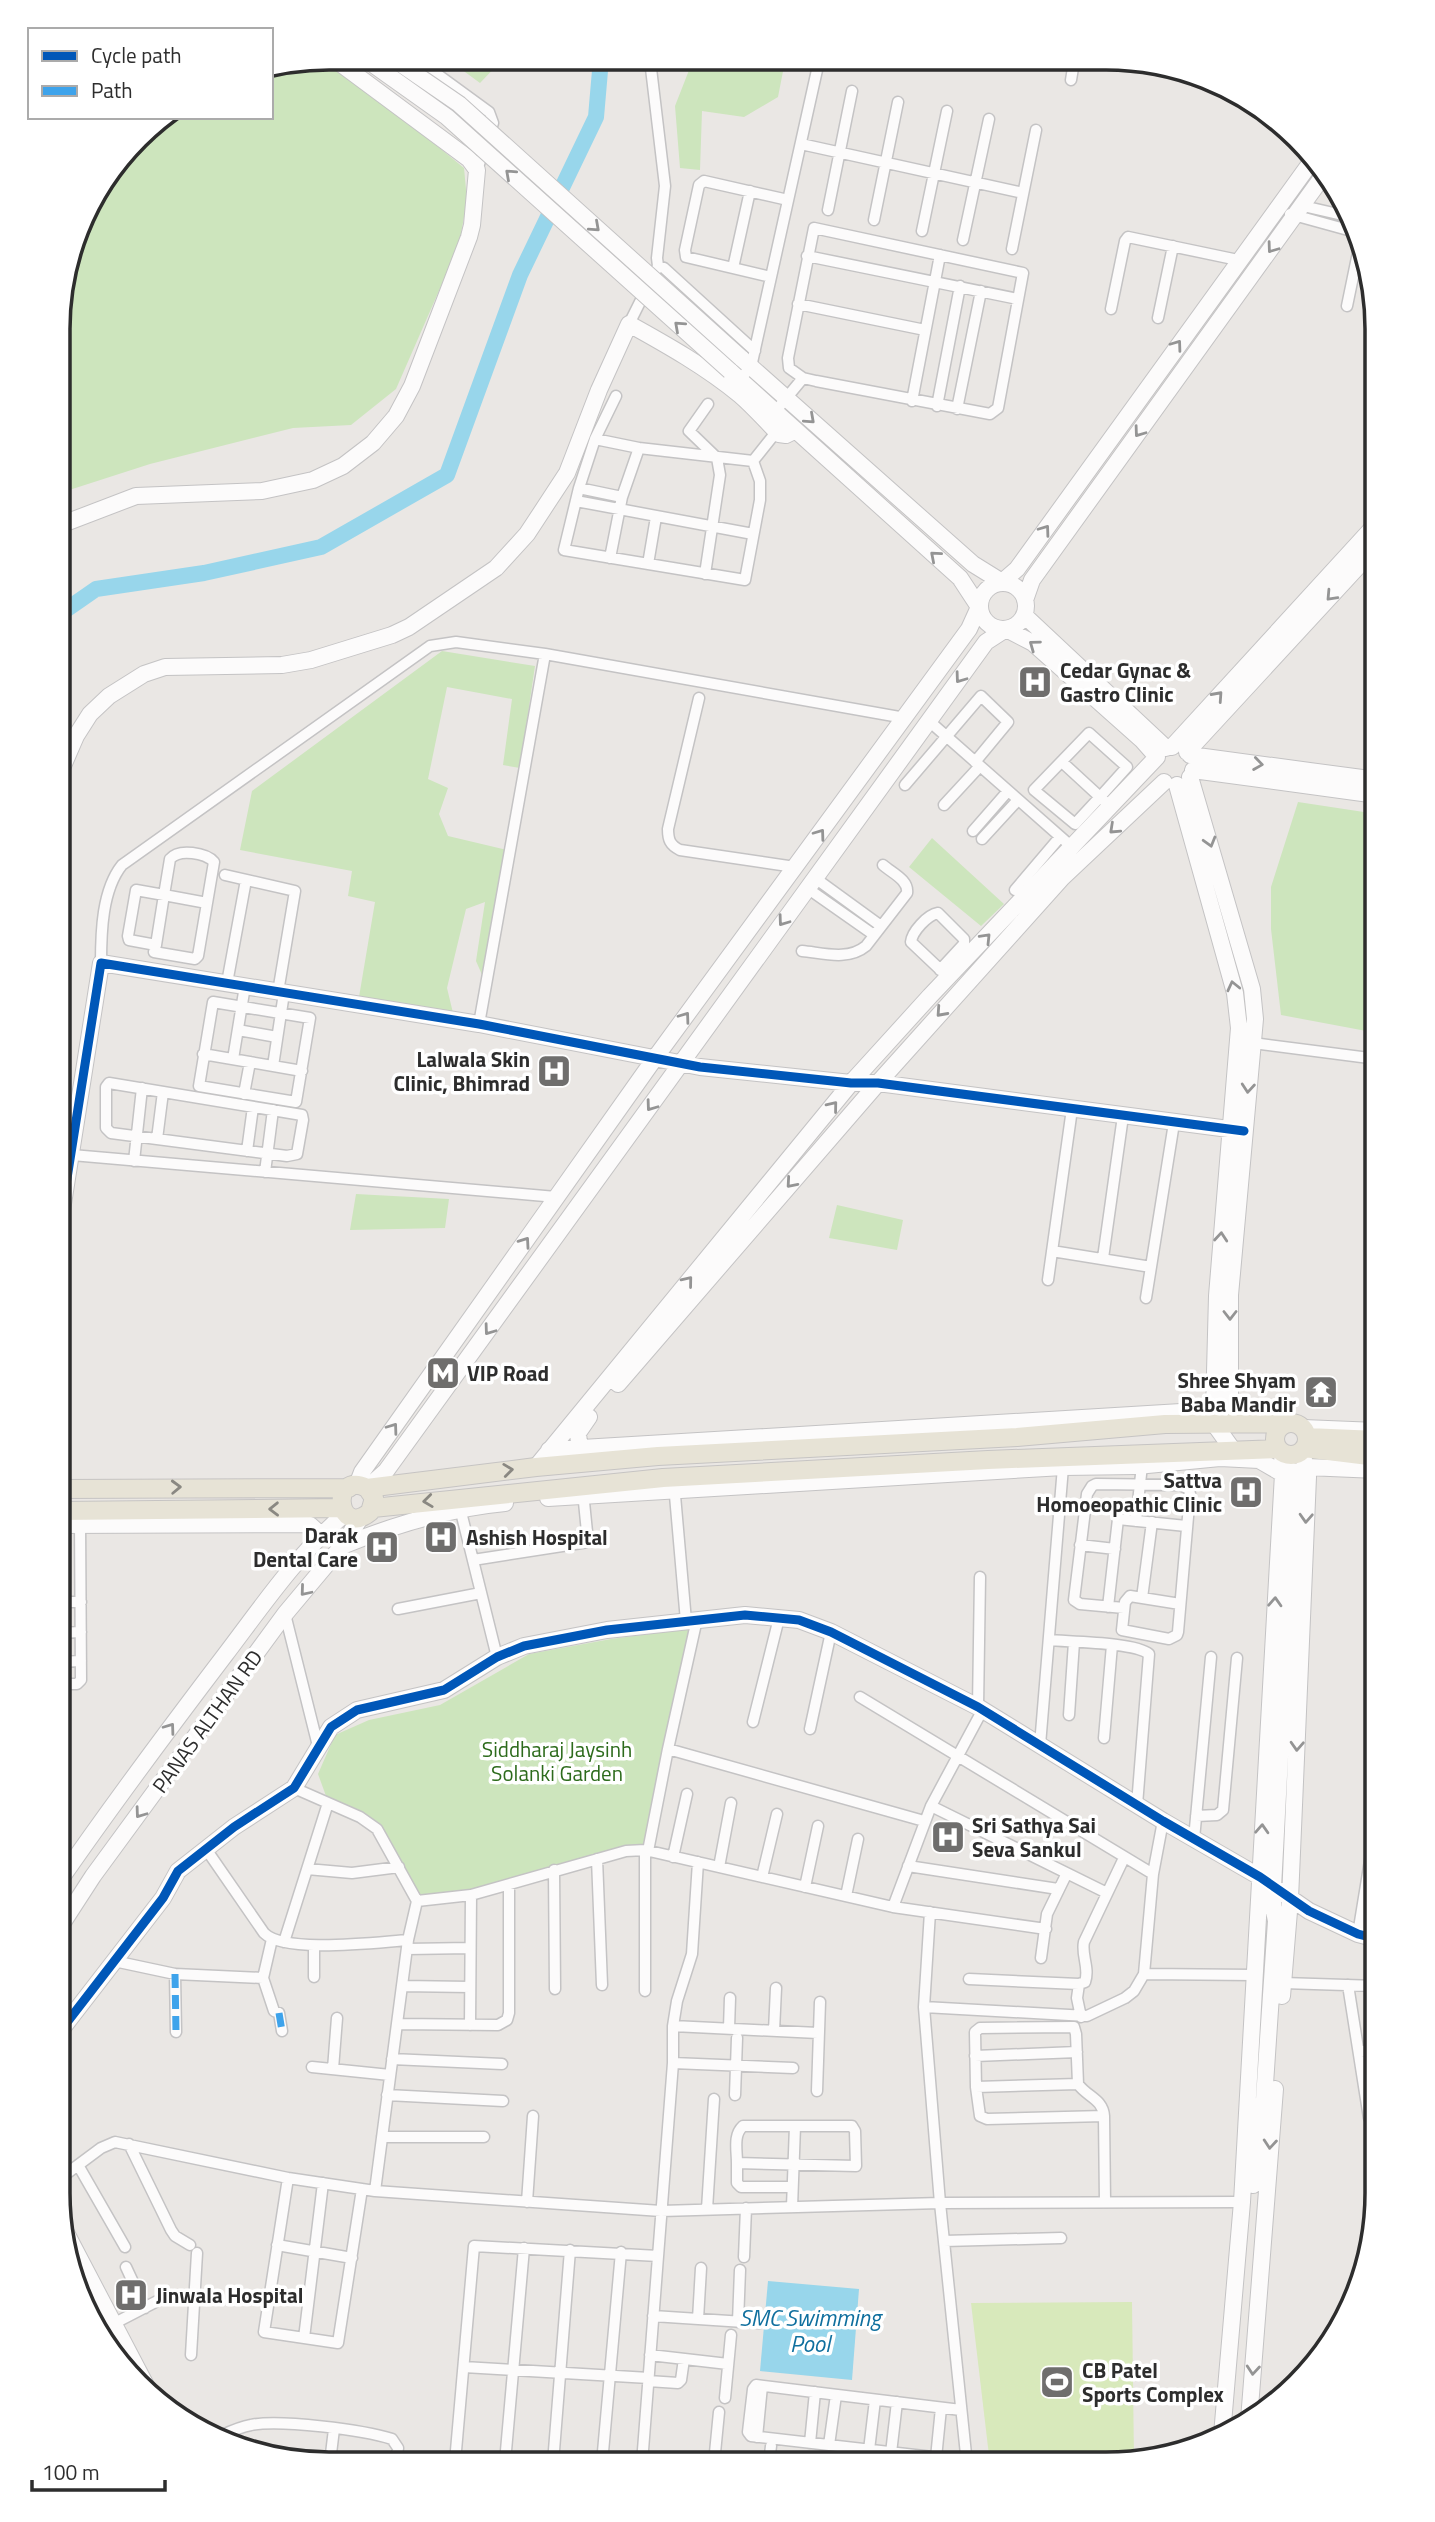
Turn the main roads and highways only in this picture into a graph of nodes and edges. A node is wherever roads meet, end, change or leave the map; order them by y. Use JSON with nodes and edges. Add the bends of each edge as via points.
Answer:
{"nodes":[{"id":1,"x":349,"y":70,"type":"edge"},
{"id":2,"x":381,"y":70,"type":"edge"},
{"id":3,"x":410,"y":70,"type":"edge"},
{"id":4,"x":1308,"y":167,"type":"edge"},
{"id":5,"x":1319,"y":182,"type":"edge"},
{"id":6,"x":794,"y":431,"type":"junction"},
{"id":7,"x":70,"y":521,"type":"edge"},
{"id":8,"x":1365,"y":537,"type":"edge"},
{"id":9,"x":1365,"y":559,"type":"edge"},
{"id":10,"x":1002,"y":582,"type":"junction"},
{"id":11,"x":979,"y":607,"type":"junction"},
{"id":12,"x":1025,"y":608,"type":"junction"},
{"id":13,"x":1006,"y":629,"type":"junction"},
{"id":14,"x":70,"y":751,"type":"edge"},
{"id":15,"x":1177,"y":764,"type":"junction"},
{"id":16,"x":1365,"y":779,"type":"edge"},
{"id":17,"x":1365,"y":793,"type":"edge"},
{"id":18,"x":655,"y":1058,"type":"junction"},
{"id":19,"x":682,"y":1064,"type":"junction"},
{"id":20,"x":851,"y":1083,"type":"junction"},
{"id":21,"x":878,"y":1083,"type":"junction"},
{"id":22,"x":1237,"y":1131,"type":"junction"},
{"id":23,"x":70,"y":1149,"type":"edge"},
{"id":24,"x":1214,"y":1417,"type":"junction"},
{"id":25,"x":1365,"y":1433,"type":"edge"},
{"id":26,"x":1365,"y":1440,"type":"edge"},
{"id":27,"x":1294,"y":1443,"type":"junction"},
{"id":28,"x":549,"y":1450,"type":"junction"},
{"id":29,"x":1233,"y":1450,"type":"junction"},
{"id":30,"x":580,"y":1454,"type":"junction"},
{"id":31,"x":1365,"y":1455,"type":"edge"},
{"id":32,"x":536,"y":1466,"type":"junction"},
{"id":33,"x":989,"y":1466,"type":"junction"},
{"id":34,"x":1365,"y":1466,"type":"edge"},
{"id":35,"x":1283,"y":1474,"type":"junction"},
{"id":36,"x":357,"y":1487,"type":"junction"},
{"id":37,"x":70,"y":1488,"type":"edge"},
{"id":38,"x":458,"y":1504,"type":"junction"},
{"id":39,"x":356,"y":1512,"type":"junction"},
{"id":40,"x":70,"y":1515,"type":"edge"},
{"id":41,"x":80,"y":1518,"type":"junction"},
{"id":42,"x":70,"y":1521,"type":"edge"},
{"id":43,"x":320,"y":1534,"type":"junction"},
{"id":44,"x":342,"y":1546,"type":"junction"},
{"id":45,"x":70,"y":1866,"type":"edge"},
{"id":46,"x":1259,"y":1877,"type":"junction"},
{"id":47,"x":1273,"y":1887,"type":"junction"},
{"id":48,"x":1290,"y":1899,"type":"junction"},
{"id":49,"x":70,"y":1911,"type":"edge"},
{"id":50,"x":1365,"y":1936,"type":"edge"},
{"id":51,"x":70,"y":2018,"type":"edge"},
{"id":52,"x":78,"y":2256,"type":"edge"},
{"id":53,"x":135,"y":2365,"type":"edge"},
{"id":54,"x":1250,"y":2408,"type":"edge"},
{"id":55,"x":1233,"y":2419,"type":"edge"},
{"id":56,"x":1223,"y":2424,"type":"edge"}],
"edges":[{"from":1,"to":7,"type":"main road","via":[[469,159],[477,170],[472,225],[412,386],[396,416],[373,443],[313,480],[262,491],[143,495]]},
{"from":6,"to":2,"type":"main road","one_way":true,"bridge":true,"via":[[447,117]]},
{"from":3,"to":10,"type":"main road","one_way":true,"bridge":true,"via":[[459,104],[973,564]]},
{"from":10,"to":4,"type":"main road","one_way":true,"via":[[1017,569]]},
{"from":5,"to":12,"type":"main road","one_way":true,"via":[[1032,580]]},
{"from":11,"to":6,"type":"main road","one_way":true,"via":[[960,578]]},
{"from":6,"to":14,"type":"main road","via":[[786,435],[777,431],[694,361],[629,324],[567,473],[522,540],[496,568],[409,627],[322,657],[293,664],[176,667],[144,674],[90,714]]},
{"from":15,"to":8,"type":"main road","one_way":true},
{"from":9,"to":15,"type":"main road","one_way":true},
{"from":10,"to":11,"type":"main road","via":[[984,593]]},
{"from":10,"to":12,"type":"main road","via":[[1017,587]]},
{"from":11,"to":13,"type":"main road","via":[[985,621]]},
{"from":18,"to":11,"type":"main road","one_way":true,"via":[[969,629]]},
{"from":12,"to":13,"type":"main road","via":[[1014,626]]},
{"from":12,"to":15,"type":"main road"},
{"from":15,"to":13,"type":"main road","one_way":true,"via":[[1142,740],[1033,643]]},
{"from":13,"to":19,"type":"main road","one_way":true,"via":[[986,642]]},
{"from":15,"to":16,"type":"main road","one_way":true},
{"from":15,"to":17,"type":"main road"},
{"from":20,"to":15,"type":"main road","one_way":true,"via":[[944,974],[1105,802]]},
{"from":15,"to":21,"type":"main road","one_way":true,"via":[[1062,878]]},
{"from":22,"to":15,"type":"main road","one_way":true,"via":[[1235,993]]},
{"from":15,"to":22,"type":"main road","one_way":true,"via":[[1252,989],[1255,1020]]},
{"from":18,"to":19,"type":"main road"},
{"from":18,"to":23,"type":"main road","via":[[479,1024],[101,963]]},
{"from":36,"to":18,"type":"main road","one_way":true,"via":[[362,1472]]},
{"from":19,"to":20,"type":"main road"},
{"from":19,"to":36,"type":"main road","one_way":true,"via":[[386,1471]]},
{"from":20,"to":21,"type":"main road"},
{"from":28,"to":20,"type":"main road","one_way":true},
{"from":21,"to":22,"type":"main road"},
{"from":21,"to":30,"type":"main road","one_way":true,"via":[[580,1427]]},
{"from":24,"to":22,"type":"main road","one_way":true,"via":[[1217,1296]]},
{"from":22,"to":27,"type":"main road","one_way":true,"via":[[1230,1404],[1238,1413],[1271,1417]]},
{"from":24,"to":27,"type":"main road"},
{"from":24,"to":29,"type":"main road"},
{"from":24,"to":30,"type":"main road","via":[[1165,1424]]},
{"from":25,"to":27,"type":"main road"},
{"from":26,"to":27,"type":"main road"},
{"from":27,"to":29,"type":"main road"},
{"from":27,"to":31,"type":"main road"},
{"from":27,"to":34,"type":"main road"},
{"from":27,"to":35,"type":"main road"},
{"from":27,"to":47,"type":"main road"},
{"from":27,"to":48,"type":"main road","one_way":true},
{"from":28,"to":30,"type":"main road"},
{"from":28,"to":32,"type":"main road"},
{"from":29,"to":33,"type":"main road"},
{"from":30,"to":32,"type":"main road"},
{"from":36,"to":32,"type":"main road","one_way":true,"via":[[441,1471]]},
{"from":33,"to":35,"type":"main road","via":[[1142,1465],[1220,1458],[1259,1460]]},
{"from":33,"to":38,"type":"main road","via":[[583,1491]]},
{"from":46,"to":35,"type":"main road","one_way":true},
{"from":37,"to":36,"type":"main road","one_way":true,"via":[[131,1483]]},
{"from":36,"to":39,"type":"main road","via":[[341,1499]]},
{"from":36,"to":39,"type":"main road","via":[[374,1498]]},
{"from":38,"to":39,"type":"main road","one_way":true},
{"from":38,"to":44,"type":"main road"},
{"from":39,"to":41,"type":"main road","one_way":true},
{"from":39,"to":43,"type":"main road","name":"PANAS ALTHAN RD"},
{"from":39,"to":44,"type":"main road","name":"PANAS ALTHAN RD"},
{"from":40,"to":41,"type":"main road"},
{"from":41,"to":42,"type":"main road"},
{"from":41,"to":43,"type":"main road","via":[[302,1524]]},
{"from":45,"to":43,"type":"main road","name":"PANAS ALTHAN RD","one_way":true},
{"from":44,"to":49,"type":"main road","name":"PANAS ALTHAN RD","one_way":true,"via":[[285,1614]]},
{"from":46,"to":47,"type":"main road"},
{"from":46,"to":51,"type":"main road","via":[[980,1709],[831,1632],[799,1620],[745,1615],[607,1630],[524,1646],[444,1690],[357,1710],[331,1727],[294,1788],[178,1871],[163,1898]]},
{"from":46,"to":56,"type":"main road","via":[[1242,2202]]},
{"from":47,"to":48,"type":"main road"},
{"from":47,"to":55,"type":"main road","via":[[1273,1906],[1266,1919],[1256,2100],[1259,2119]]},
{"from":48,"to":50,"type":"main road"},
{"from":48,"to":54,"type":"main road","one_way":true},
{"from":52,"to":53,"type":"main road"}]}
